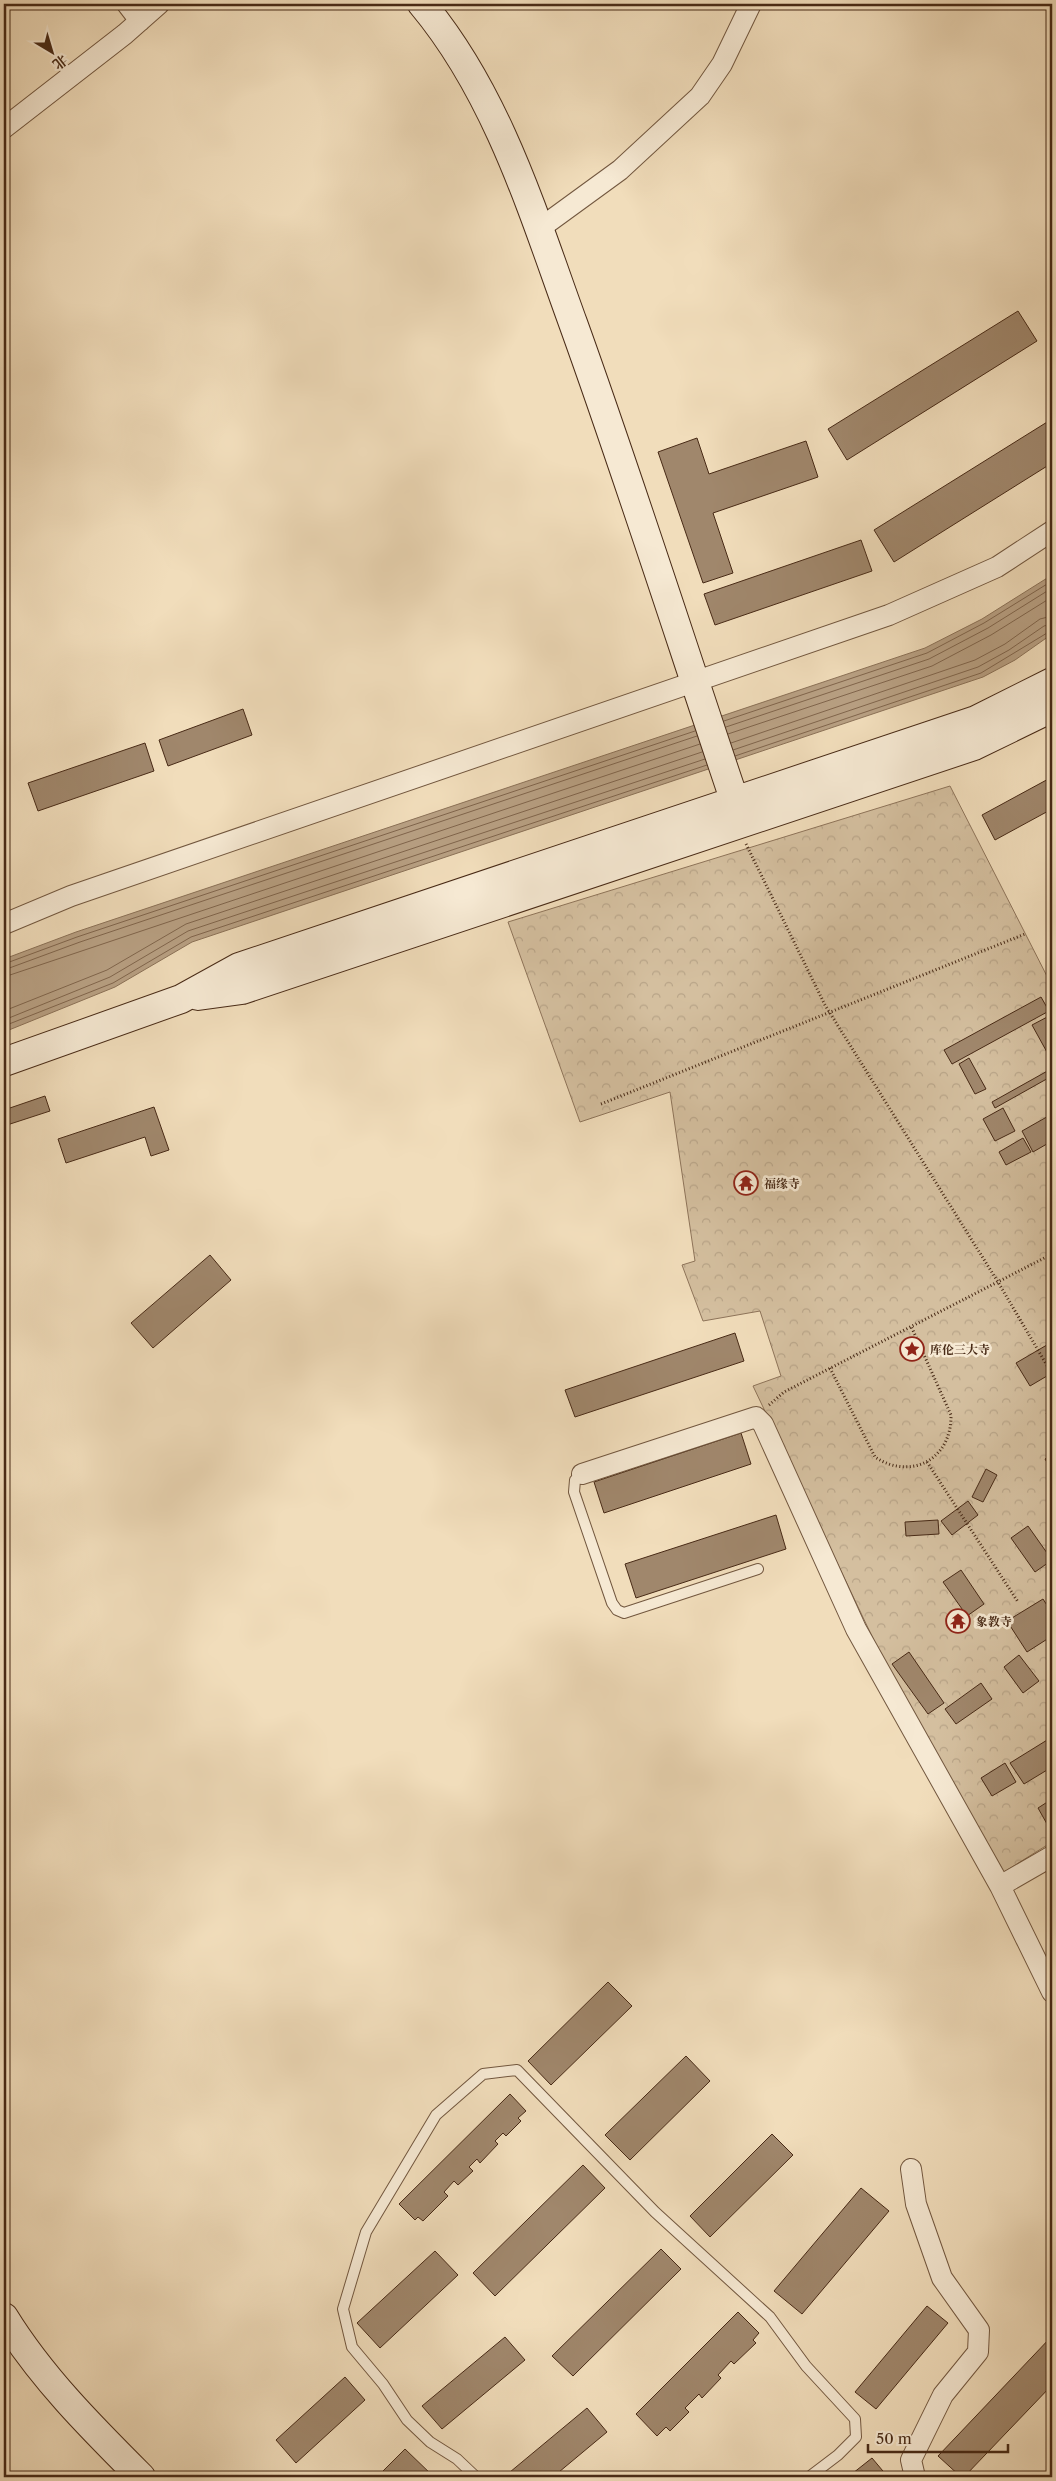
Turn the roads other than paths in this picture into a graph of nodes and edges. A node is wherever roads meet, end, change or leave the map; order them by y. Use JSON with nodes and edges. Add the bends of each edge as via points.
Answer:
{"nodes":[{"id":1,"x":127,"y":4,"type":"edge"},
{"id":2,"x":159,"y":4,"type":"edge"},
{"id":3,"x":422,"y":4,"type":"edge"},
{"id":4,"x":750,"y":4,"type":"edge"},
{"id":5,"x":140,"y":21,"type":"junction"},
{"id":6,"x":4,"y":128,"type":"edge"},
{"id":7,"x":539,"y":229,"type":"junction"},
{"id":8,"x":1052,"y":531,"type":"edge"},
{"id":9,"x":695,"y":682,"type":"junction"},
{"id":10,"x":1052,"y":682,"type":"edge"},
{"id":11,"x":1052,"y":708,"type":"edge"},
{"id":12,"x":736,"y":814,"type":"junction"},
{"id":13,"x":4,"y":924,"type":"edge"},
{"id":14,"x":4,"y":1062,"type":"edge"},
{"id":15,"x":582,"y":1474,"type":"joint"},
{"id":16,"x":758,"y":1569,"type":"dead end"},
{"id":17,"x":1052,"y":1856,"type":"edge"},
{"id":18,"x":1000,"y":1886,"type":"junction"},
{"id":19,"x":1052,"y":1992,"type":"edge"},
{"id":20,"x":911,"y":2169,"type":"dead end"},
{"id":21,"x":4,"y":2317,"type":"edge"},
{"id":22,"x":141,"y":2477,"type":"edge"},
{"id":23,"x":476,"y":2477,"type":"edge"},
{"id":24,"x":809,"y":2477,"type":"edge"},
{"id":25,"x":916,"y":2477,"type":"edge"}],
"edges":[{"from":1,"to":5,"type":"street"},
{"from":2,"to":5,"type":"street"},
{"from":3,"to":7,"type":"main road","via":[[461,60],[489,110],[506,143]]},
{"from":4,"to":7,"type":"street","via":[[722,64],[700,96],[620,170]]},
{"from":5,"to":6,"type":"street"},
{"from":7,"to":9,"type":"main road"},
{"from":8,"to":9,"type":"street","via":[[997,567],[889,615]]},
{"from":9,"to":12,"type":"main road"},
{"from":9,"to":13,"type":"street","via":[[71,896]]},
{"from":10,"to":12,"type":"main road","via":[[976,720]]},
{"from":11,"to":12,"type":"main road","via":[[974,746]]},
{"from":12,"to":14,"type":"main road","via":[[242,990],[181,998]]},
{"from":15,"to":16,"type":"lane","via":[[575,1480],[574,1492],[617,1610],[624,1613]]},
{"from":15,"to":18,"type":"street","via":[[756,1417],[763,1424],[856,1629]]},
{"from":17,"to":18,"type":"street"},
{"from":18,"to":19,"type":"street"},
{"from":20,"to":25,"type":"street","via":[[916,2204],[942,2278],[979,2330],[978,2352],[943,2395],[911,2460]]},
{"from":21,"to":22,"type":"main road","via":[[72,2407]]},
{"from":23,"to":24,"type":"lane","via":[[457,2458],[430,2442],[407,2420],[352,2347],[343,2309],[366,2232],[436,2115],[483,2074],[518,2070],[655,2212],[770,2317],[806,2366],[855,2419],[856,2437]]}]}
